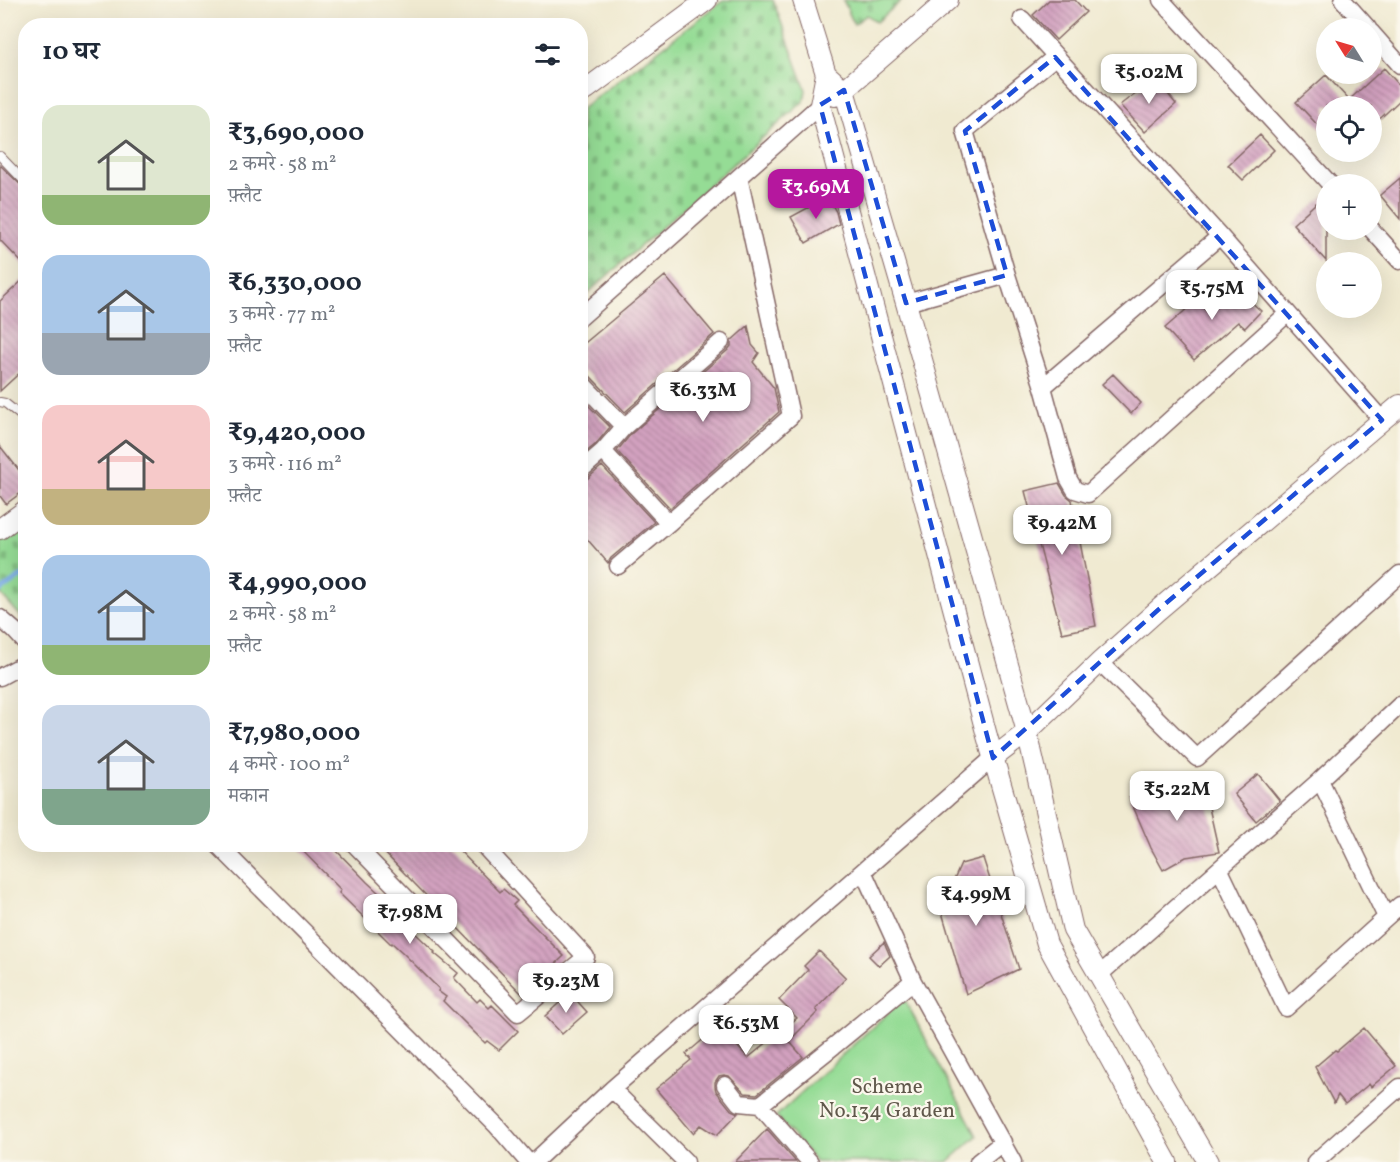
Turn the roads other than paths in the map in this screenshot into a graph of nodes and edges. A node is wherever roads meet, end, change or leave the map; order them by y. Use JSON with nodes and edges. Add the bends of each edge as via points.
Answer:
{"nodes":[{"id":1,"x":707,"y":0,"type":"edge"},
{"id":2,"x":803,"y":0,"type":"edge"},
{"id":3,"x":948,"y":0,"type":"edge"},
{"id":4,"x":1161,"y":0,"type":"edge"},
{"id":5,"x":1343,"y":0,"type":"edge"},
{"id":6,"x":1359,"y":18,"type":"edge"},
{"id":7,"x":1022,"y":20,"type":"dead end"},
{"id":8,"x":1382,"y":44,"type":"edge"},
{"id":9,"x":1055,"y":57,"type":"junction"},
{"id":10,"x":1400,"y":64,"type":"edge"},
{"id":11,"x":826,"y":74,"type":"junction"},
{"id":12,"x":588,"y":88,"type":"edge"},
{"id":13,"x":844,"y":90,"type":"junction"},
{"id":14,"x":820,"y":105,"type":"junction"},
{"id":15,"x":0,"y":156,"type":"edge"},
{"id":16,"x":1321,"y":174,"type":"edge"},
{"id":17,"x":18,"y":175,"type":"edge"},
{"id":18,"x":739,"y":177,"type":"junction"},
{"id":19,"x":1220,"y":236,"type":"junction"},
{"id":20,"x":1381,"y":240,"type":"edge"},
{"id":21,"x":1400,"y":261,"type":"edge"},
{"id":22,"x":1007,"y":275,"type":"junction"},
{"id":23,"x":906,"y":303,"type":"junction"},
{"id":24,"x":588,"y":311,"type":"edge"},
{"id":25,"x":1287,"y":314,"type":"junction"},
{"id":26,"x":721,"y":342,"type":"dead end"},
{"id":27,"x":1043,"y":387,"type":"junction"},
{"id":28,"x":588,"y":389,"type":"edge"},
{"id":29,"x":0,"y":402,"type":"edge"},
{"id":30,"x":1400,"y":405,"type":"edge"},
{"id":31,"x":18,"y":414,"type":"edge"},
{"id":32,"x":1382,"y":420,"type":"junction"},
{"id":33,"x":624,"y":427,"type":"junction"},
{"id":34,"x":603,"y":450,"type":"junction"},
{"id":35,"x":588,"y":464,"type":"edge"},
{"id":36,"x":18,"y":516,"type":"edge"},
{"id":37,"x":669,"y":523,"type":"junction"},
{"id":38,"x":0,"y":530,"type":"edge"},
{"id":39,"x":618,"y":566,"type":"dead end"},
{"id":40,"x":1400,"y":574,"type":"edge"},
{"id":41,"x":0,"y":618,"type":"edge"},
{"id":42,"x":18,"y":635,"type":"edge"},
{"id":43,"x":1100,"y":662,"type":"junction"},
{"id":44,"x":18,"y":667,"type":"edge"},
{"id":45,"x":0,"y":677,"type":"edge"},
{"id":46,"x":1400,"y":705,"type":"edge"},
{"id":47,"x":1027,"y":732,"type":"junction"},
{"id":48,"x":993,"y":758,"type":"junction"},
{"id":49,"x":1320,"y":780,"type":"junction"},
{"id":50,"x":225,"y":852,"type":"edge"},
{"id":51,"x":362,"y":852,"type":"edge"},
{"id":52,"x":489,"y":852,"type":"edge"},
{"id":53,"x":1220,"y":870,"type":"junction"},
{"id":54,"x":863,"y":871,"type":"junction"},
{"id":55,"x":1400,"y":905,"type":"edge"},
{"id":56,"x":1386,"y":917,"type":"junction"},
{"id":57,"x":1099,"y":975,"type":"junction"},
{"id":58,"x":913,"y":981,"type":"junction"},
{"id":59,"x":725,"y":1085,"type":"dead end"},
{"id":60,"x":1400,"y":1087,"type":"edge"},
{"id":61,"x":612,"y":1089,"type":"junction"},
{"id":62,"x":760,"y":1105,"type":"junction"},
{"id":63,"x":1003,"y":1142,"type":"junction"},
{"id":64,"x":528,"y":1162,"type":"edge"},
{"id":65,"x":534,"y":1162,"type":"edge"},
{"id":66,"x":686,"y":1162,"type":"edge"},
{"id":67,"x":810,"y":1162,"type":"edge"},
{"id":68,"x":978,"y":1162,"type":"edge"},
{"id":69,"x":1013,"y":1162,"type":"edge"},
{"id":70,"x":1167,"y":1162,"type":"edge"},
{"id":71,"x":1208,"y":1162,"type":"edge"},
{"id":72,"x":1315,"y":1162,"type":"edge"}],
"edges":[{"from":1,"to":12,"type":"street"},
{"from":2,"to":11,"type":"street"},
{"from":3,"to":13,"type":"street"},
{"from":4,"to":16,"type":"street"},
{"from":5,"to":6,"type":"street"},
{"from":7,"to":9,"type":"street"},
{"from":8,"to":10,"type":"street"},
{"from":9,"to":19,"type":"street"},
{"from":9,"to":22,"type":"street","via":[[965,131]]},
{"from":11,"to":13,"type":"street"},
{"from":11,"to":14,"type":"street"},
{"from":13,"to":14,"type":"street"},
{"from":13,"to":23,"type":"street"},
{"from":14,"to":18,"type":"street"},
{"from":14,"to":48,"type":"street"},
{"from":15,"to":17,"type":"lane"},
{"from":18,"to":24,"type":"street"},
{"from":18,"to":37,"type":"street","via":[[791,416]]},
{"from":19,"to":25,"type":"street"},
{"from":19,"to":27,"type":"street"},
{"from":20,"to":21,"type":"street"},
{"from":22,"to":23,"type":"street"},
{"from":22,"to":27,"type":"street"},
{"from":23,"to":47,"type":"street"},
{"from":25,"to":27,"type":"street","via":[[1088,494],[1075,490],[1068,478]]},
{"from":25,"to":32,"type":"street"},
{"from":26,"to":33,"type":"street"},
{"from":28,"to":33,"type":"street"},
{"from":29,"to":31,"type":"lane"},
{"from":30,"to":32,"type":"street"},
{"from":32,"to":43,"type":"street"},
{"from":33,"to":34,"type":"street"},
{"from":34,"to":35,"type":"street"},
{"from":34,"to":37,"type":"street"},
{"from":36,"to":38,"type":"street"},
{"from":37,"to":39,"type":"street"},
{"from":40,"to":43,"type":"street","via":[[1197,758]]},
{"from":41,"to":42,"type":"street"},
{"from":43,"to":47,"type":"street"},
{"from":44,"to":45,"type":"street"},
{"from":46,"to":49,"type":"street"},
{"from":47,"to":48,"type":"street"},
{"from":47,"to":57,"type":"street","via":[[1073,930]]},
{"from":48,"to":54,"type":"street"},
{"from":48,"to":70,"type":"street","via":[[1047,944]]},
{"from":49,"to":53,"type":"street"},
{"from":49,"to":56,"type":"street"},
{"from":50,"to":64,"type":"street"},
{"from":51,"to":52,"type":"street","via":[[518,1013],[586,957]]},
{"from":53,"to":56,"type":"street","via":[[1286,1008]]},
{"from":53,"to":57,"type":"street"},
{"from":54,"to":58,"type":"street"},
{"from":54,"to":61,"type":"street"},
{"from":55,"to":56,"type":"street"},
{"from":57,"to":71,"type":"street"},
{"from":58,"to":62,"type":"street"},
{"from":58,"to":63,"type":"street"},
{"from":59,"to":62,"type":"street","via":[[740,1103]]},
{"from":60,"to":72,"type":"street"},
{"from":61,"to":65,"type":"street"},
{"from":61,"to":66,"type":"street"},
{"from":62,"to":67,"type":"street"},
{"from":63,"to":68,"type":"street"},
{"from":63,"to":69,"type":"street"}]}
